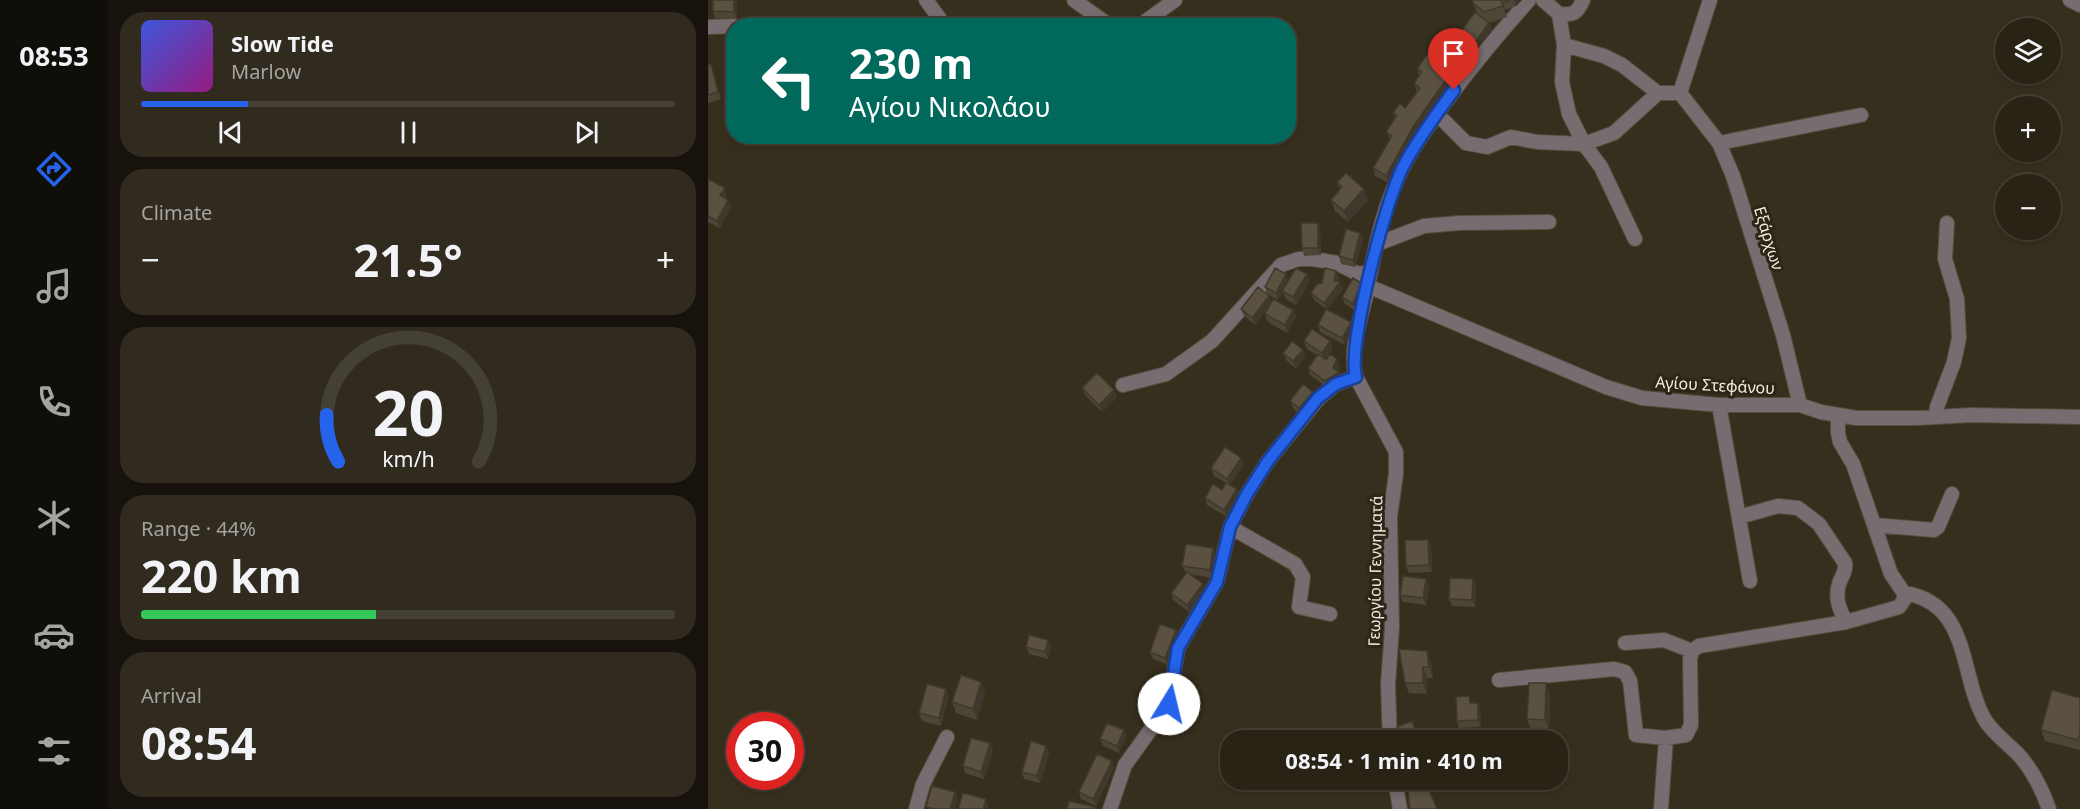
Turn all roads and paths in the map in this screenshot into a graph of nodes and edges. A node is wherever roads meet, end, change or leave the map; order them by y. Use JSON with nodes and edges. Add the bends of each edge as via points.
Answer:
{"nodes":[{"id":1,"x":926,"y":0,"type":"edge"},
{"id":2,"x":1074,"y":0,"type":"edge"},
{"id":3,"x":1175,"y":0,"type":"edge"},
{"id":4,"x":1529,"y":0,"type":"edge"},
{"id":5,"x":1543,"y":0,"type":"edge"},
{"id":6,"x":1583,"y":0,"type":"edge"},
{"id":7,"x":1710,"y":0,"type":"edge"},
{"id":8,"x":2070,"y":0,"type":"edge"},
{"id":9,"x":2080,"y":5,"type":"edge"},
{"id":10,"x":1559,"y":14,"type":"junction"},
{"id":11,"x":939,"y":18,"type":"edge"},
{"id":12,"x":1099,"y":18,"type":"edge"},
{"id":13,"x":1150,"y":18,"type":"edge"},
{"id":14,"x":726,"y":26,"type":"edge"},
{"id":15,"x":708,"y":27,"type":"edge"},
{"id":16,"x":1564,"y":45,"type":"junction"},
{"id":17,"x":1658,"y":93,"type":"junction"},
{"id":18,"x":1680,"y":93,"type":"junction"},
{"id":19,"x":1437,"y":114,"type":"junction"},
{"id":20,"x":1861,"y":114,"type":"dead end"},
{"id":21,"x":1584,"y":144,"type":"junction"},
{"id":22,"x":1719,"y":144,"type":"junction"},
{"id":23,"x":1549,"y":222,"type":"dead end"},
{"id":24,"x":1947,"y":224,"type":"dead end"},
{"id":25,"x":1635,"y":239,"type":"dead end"},
{"id":26,"x":1377,"y":244,"type":"junction"},
{"id":27,"x":1371,"y":272,"type":"junction"},
{"id":28,"x":1368,"y":286,"type":"junction"},
{"id":29,"x":1356,"y":377,"type":"junction"},
{"id":30,"x":1123,"y":385,"type":"dead end"},
{"id":31,"x":1719,"y":405,"type":"junction"},
{"id":32,"x":1800,"y":405,"type":"junction"},
{"id":33,"x":1838,"y":416,"type":"junction"},
{"id":34,"x":1936,"y":416,"type":"junction"},
{"id":35,"x":2080,"y":417,"type":"edge"},
{"id":36,"x":1952,"y":494,"type":"dead end"},
{"id":37,"x":1739,"y":517,"type":"junction"},
{"id":38,"x":1874,"y":525,"type":"junction"},
{"id":39,"x":1230,"y":527,"type":"junction"},
{"id":40,"x":1750,"y":581,"type":"dead end"},
{"id":41,"x":1904,"y":593,"type":"junction"},
{"id":42,"x":1330,"y":615,"type":"dead end"},
{"id":43,"x":1846,"y":622,"type":"junction"},
{"id":44,"x":1625,"y":644,"type":"dead end"},
{"id":45,"x":1692,"y":651,"type":"junction"},
{"id":46,"x":1499,"y":680,"type":"dead end"},
{"id":47,"x":1390,"y":730,"type":"edge"},
{"id":48,"x":947,"y":737,"type":"dead end"},
{"id":49,"x":1666,"y":738,"type":"junction"},
{"id":50,"x":1397,"y":790,"type":"edge"},
{"id":51,"x":916,"y":809,"type":"edge"},
{"id":52,"x":1110,"y":809,"type":"edge"},
{"id":53,"x":1400,"y":809,"type":"edge"},
{"id":54,"x":1661,"y":809,"type":"edge"},
{"id":55,"x":2049,"y":809,"type":"edge"}],
"edges":[{"from":1,"to":11,"type":"street"},
{"from":2,"to":12,"type":"street"},
{"from":3,"to":13,"type":"street"},
{"from":4,"to":19,"type":"street","via":[[1474,63]]},
{"from":5,"to":10,"type":"street"},
{"from":6,"to":10,"type":"street","via":[[1572,15]]},
{"from":7,"to":18,"type":"street"},
{"from":8,"to":9,"type":"street"},
{"from":10,"to":16,"type":"street"},
{"from":14,"to":15,"type":"street"},
{"from":16,"to":17,"type":"street","via":[[1622,65]]},
{"from":16,"to":21,"type":"street","via":[[1563,82],[1569,114]]},
{"from":17,"to":18,"type":"street"},
{"from":17,"to":21,"type":"street","via":[[1614,133]]},
{"from":18,"to":22,"type":"street","name":"Εξάρχων"},
{"from":19,"to":21,"type":"street","via":[[1466,143],[1487,147],[1511,138]]},
{"from":19,"to":26,"type":"street","via":[[1402,168]]},
{"from":20,"to":22,"type":"street"},
{"from":21,"to":25,"type":"street","via":[[1600,167]]},
{"from":22,"to":32,"type":"street","name":"Εξάρχων","via":[[1733,176],[1783,335]]},
{"from":23,"to":26,"type":"street","via":[[1424,226]]},
{"from":24,"to":34,"type":"street","via":[[1945,259],[1956,299],[1959,338]]},
{"from":26,"to":27,"type":"street"},
{"from":27,"to":28,"type":"street"},
{"from":27,"to":30,"type":"street","via":[[1358,274],[1336,263],[1313,259],[1281,265],[1212,341],[1166,374]]},
{"from":28,"to":29,"type":"street","via":[[1354,360]]},
{"from":28,"to":31,"type":"street","name":"Αγίου Στεφάνου","via":[[1606,387],[1642,398]]},
{"from":29,"to":39,"type":"street","via":[[1336,384],[1318,398],[1268,461]]},
{"from":29,"to":47,"type":"street","name":"Γεωργίου Γεννηματά","via":[[1396,452],[1390,517]]},
{"from":31,"to":32,"type":"street","name":"Αγίου Στεφάνου"},
{"from":31,"to":37,"type":"street"},
{"from":32,"to":33,"type":"street","name":"Αγίου Στεφάνου"},
{"from":33,"to":34,"type":"street","name":"Αγίου Στεφάνου"},
{"from":33,"to":38,"type":"street","via":[[1839,437],[1853,464]]},
{"from":34,"to":35,"type":"street","name":"Αγίου Στεφάνου"},
{"from":36,"to":38,"type":"street","via":[[1934,530]]},
{"from":37,"to":40,"type":"street"},
{"from":37,"to":43,"type":"street","via":[[1778,506],[1798,508],[1819,524],[1845,563],[1837,601]]},
{"from":38,"to":41,"type":"street","via":[[1891,574]]},
{"from":39,"to":42,"type":"street","via":[[1295,564],[1303,577],[1299,607]]},
{"from":39,"to":52,"type":"street","via":[[1217,582],[1178,648],[1169,704],[1125,765]]},
{"from":41,"to":43,"type":"street","via":[[1902,604],[1896,609]]},
{"from":41,"to":55,"type":"street","via":[[1933,602],[1944,613],[1959,640],[1986,722],[2027,765]]},
{"from":43,"to":45,"type":"street","via":[[1700,646]]},
{"from":44,"to":45,"type":"street","via":[[1664,640]]},
{"from":45,"to":49,"type":"street","via":[[1691,725],[1686,735]]},
{"from":46,"to":49,"type":"street","via":[[1614,669],[1624,672],[1630,681],[1636,735]]},
{"from":48,"to":51,"type":"street","via":[[923,784]]},
{"from":49,"to":54,"type":"street"},
{"from":50,"to":53,"type":"street"}]}
